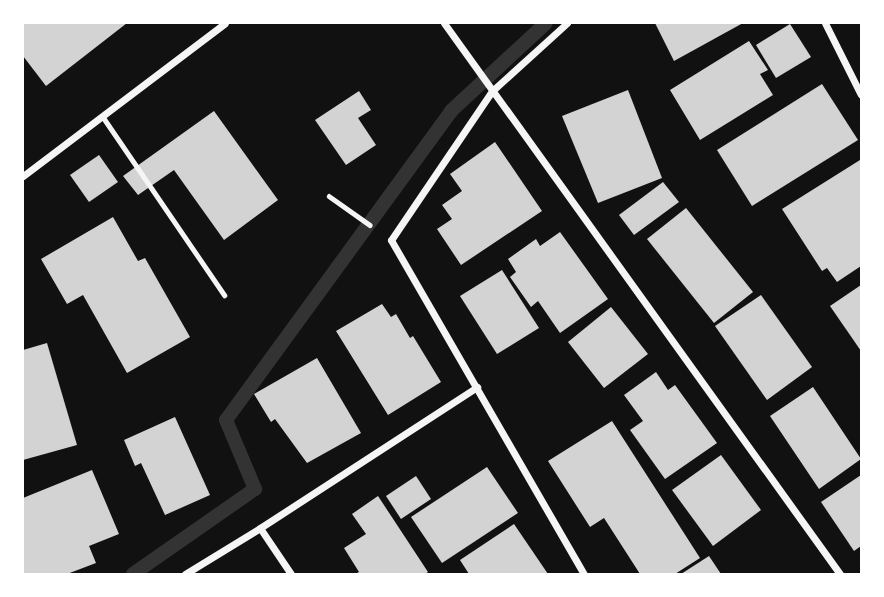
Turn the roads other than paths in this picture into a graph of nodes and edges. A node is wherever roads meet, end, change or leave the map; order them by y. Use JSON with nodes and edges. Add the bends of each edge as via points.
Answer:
{"nodes":[{"id":1,"x":225,"y":23,"type":"edge"},
{"id":2,"x":444,"y":23,"type":"edge"},
{"id":3,"x":567,"y":23,"type":"edge"},
{"id":4,"x":825,"y":23,"type":"edge"},
{"id":5,"x":492,"y":91,"type":"junction"},
{"id":6,"x":861,"y":94,"type":"edge"},
{"id":7,"x":102,"y":116,"type":"junction"},
{"id":8,"x":23,"y":176,"type":"edge"},
{"id":9,"x":223,"y":295,"type":"dead end"},
{"id":10,"x":477,"y":387,"type":"junction"},
{"id":11,"x":260,"y":528,"type":"junction"},
{"id":12,"x":185,"y":574,"type":"edge"},
{"id":13,"x":291,"y":574,"type":"edge"},
{"id":14,"x":584,"y":574,"type":"edge"},
{"id":15,"x":840,"y":574,"type":"edge"}],
"edges":[{"from":1,"to":7,"type":"street"},
{"from":2,"to":5,"type":"street"},
{"from":3,"to":5,"type":"street"},
{"from":4,"to":6,"type":"street"},
{"from":5,"to":10,"type":"street","via":[[391,240]]},
{"from":5,"to":15,"type":"street"},
{"from":7,"to":8,"type":"street"},
{"from":7,"to":9,"type":"lane"},
{"from":10,"to":11,"type":"street"},
{"from":10,"to":14,"type":"street"},
{"from":11,"to":12,"type":"street"},
{"from":11,"to":13,"type":"street"}]}
